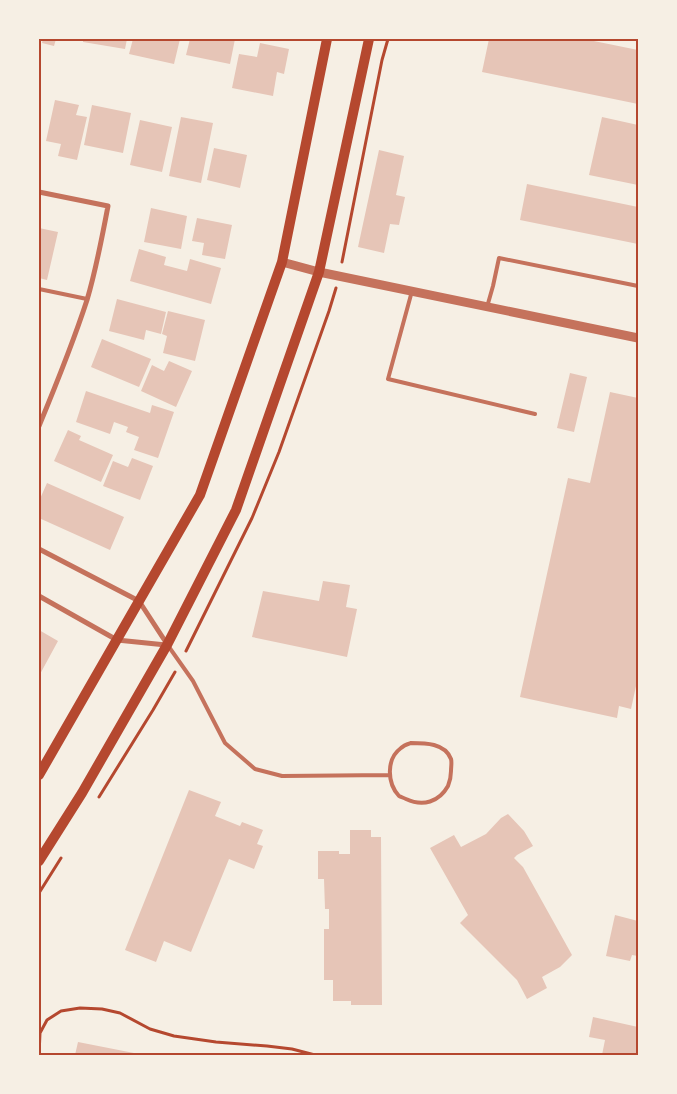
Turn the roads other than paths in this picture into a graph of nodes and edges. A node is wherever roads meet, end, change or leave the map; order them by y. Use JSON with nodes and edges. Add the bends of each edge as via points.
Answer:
{"nodes":[{"id":1,"x":327,"y":39,"type":"edge"},
{"id":2,"x":369,"y":39,"type":"edge"},
{"id":3,"x":39,"y":192,"type":"edge"},
{"id":4,"x":282,"y":262,"type":"junction"},
{"id":5,"x":319,"y":272,"type":"junction"},
{"id":6,"x":638,"y":286,"type":"edge"},
{"id":7,"x":39,"y":289,"type":"edge"},
{"id":8,"x":412,"y":291,"type":"junction"},
{"id":9,"x":87,"y":299,"type":"junction"},
{"id":10,"x":487,"y":307,"type":"junction"},
{"id":11,"x":638,"y":338,"type":"edge"},
{"id":12,"x":535,"y":414,"type":"dead end"},
{"id":13,"x":39,"y":426,"type":"edge"},
{"id":14,"x":39,"y":549,"type":"edge"},
{"id":15,"x":39,"y":596,"type":"edge"},
{"id":16,"x":139,"y":601,"type":"junction"},
{"id":17,"x":117,"y":640,"type":"junction"},
{"id":18,"x":167,"y":645,"type":"junction"},
{"id":19,"x":39,"y":775,"type":"edge"},
{"id":20,"x":389,"y":775,"type":"junction"},
{"id":21,"x":39,"y":861,"type":"edge"}],
"edges":[{"from":1,"to":4,"type":"main road"},
{"from":2,"to":5,"type":"main road"},
{"from":3,"to":9,"type":"street","via":[[108,206]]},
{"from":4,"to":5,"type":"street"},
{"from":4,"to":16,"type":"main road","via":[[200,495]]},
{"from":5,"to":8,"type":"street"},
{"from":5,"to":18,"type":"main road","via":[[236,510]]},
{"from":6,"to":10,"type":"lane","via":[[498,258]]},
{"from":7,"to":9,"type":"lane"},
{"from":8,"to":10,"type":"street"},
{"from":8,"to":12,"type":"lane","via":[[388,379]]},
{"from":9,"to":13,"type":"street"},
{"from":10,"to":11,"type":"street"},
{"from":14,"to":16,"type":"street"},
{"from":15,"to":17,"type":"street"},
{"from":16,"to":17,"type":"main road"},
{"from":16,"to":18,"type":"street"},
{"from":17,"to":18,"type":"street"},
{"from":17,"to":19,"type":"main road"},
{"from":18,"to":20,"type":"lane","via":[[193,681],[225,743],[255,769],[282,776]]},
{"from":18,"to":21,"type":"main road"},
{"from":20,"to":20,"type":"lane","via":[[400,796],[422,804],[434,801],[449,785],[452,760],[436,745],[411,742],[396,754]]}]}
